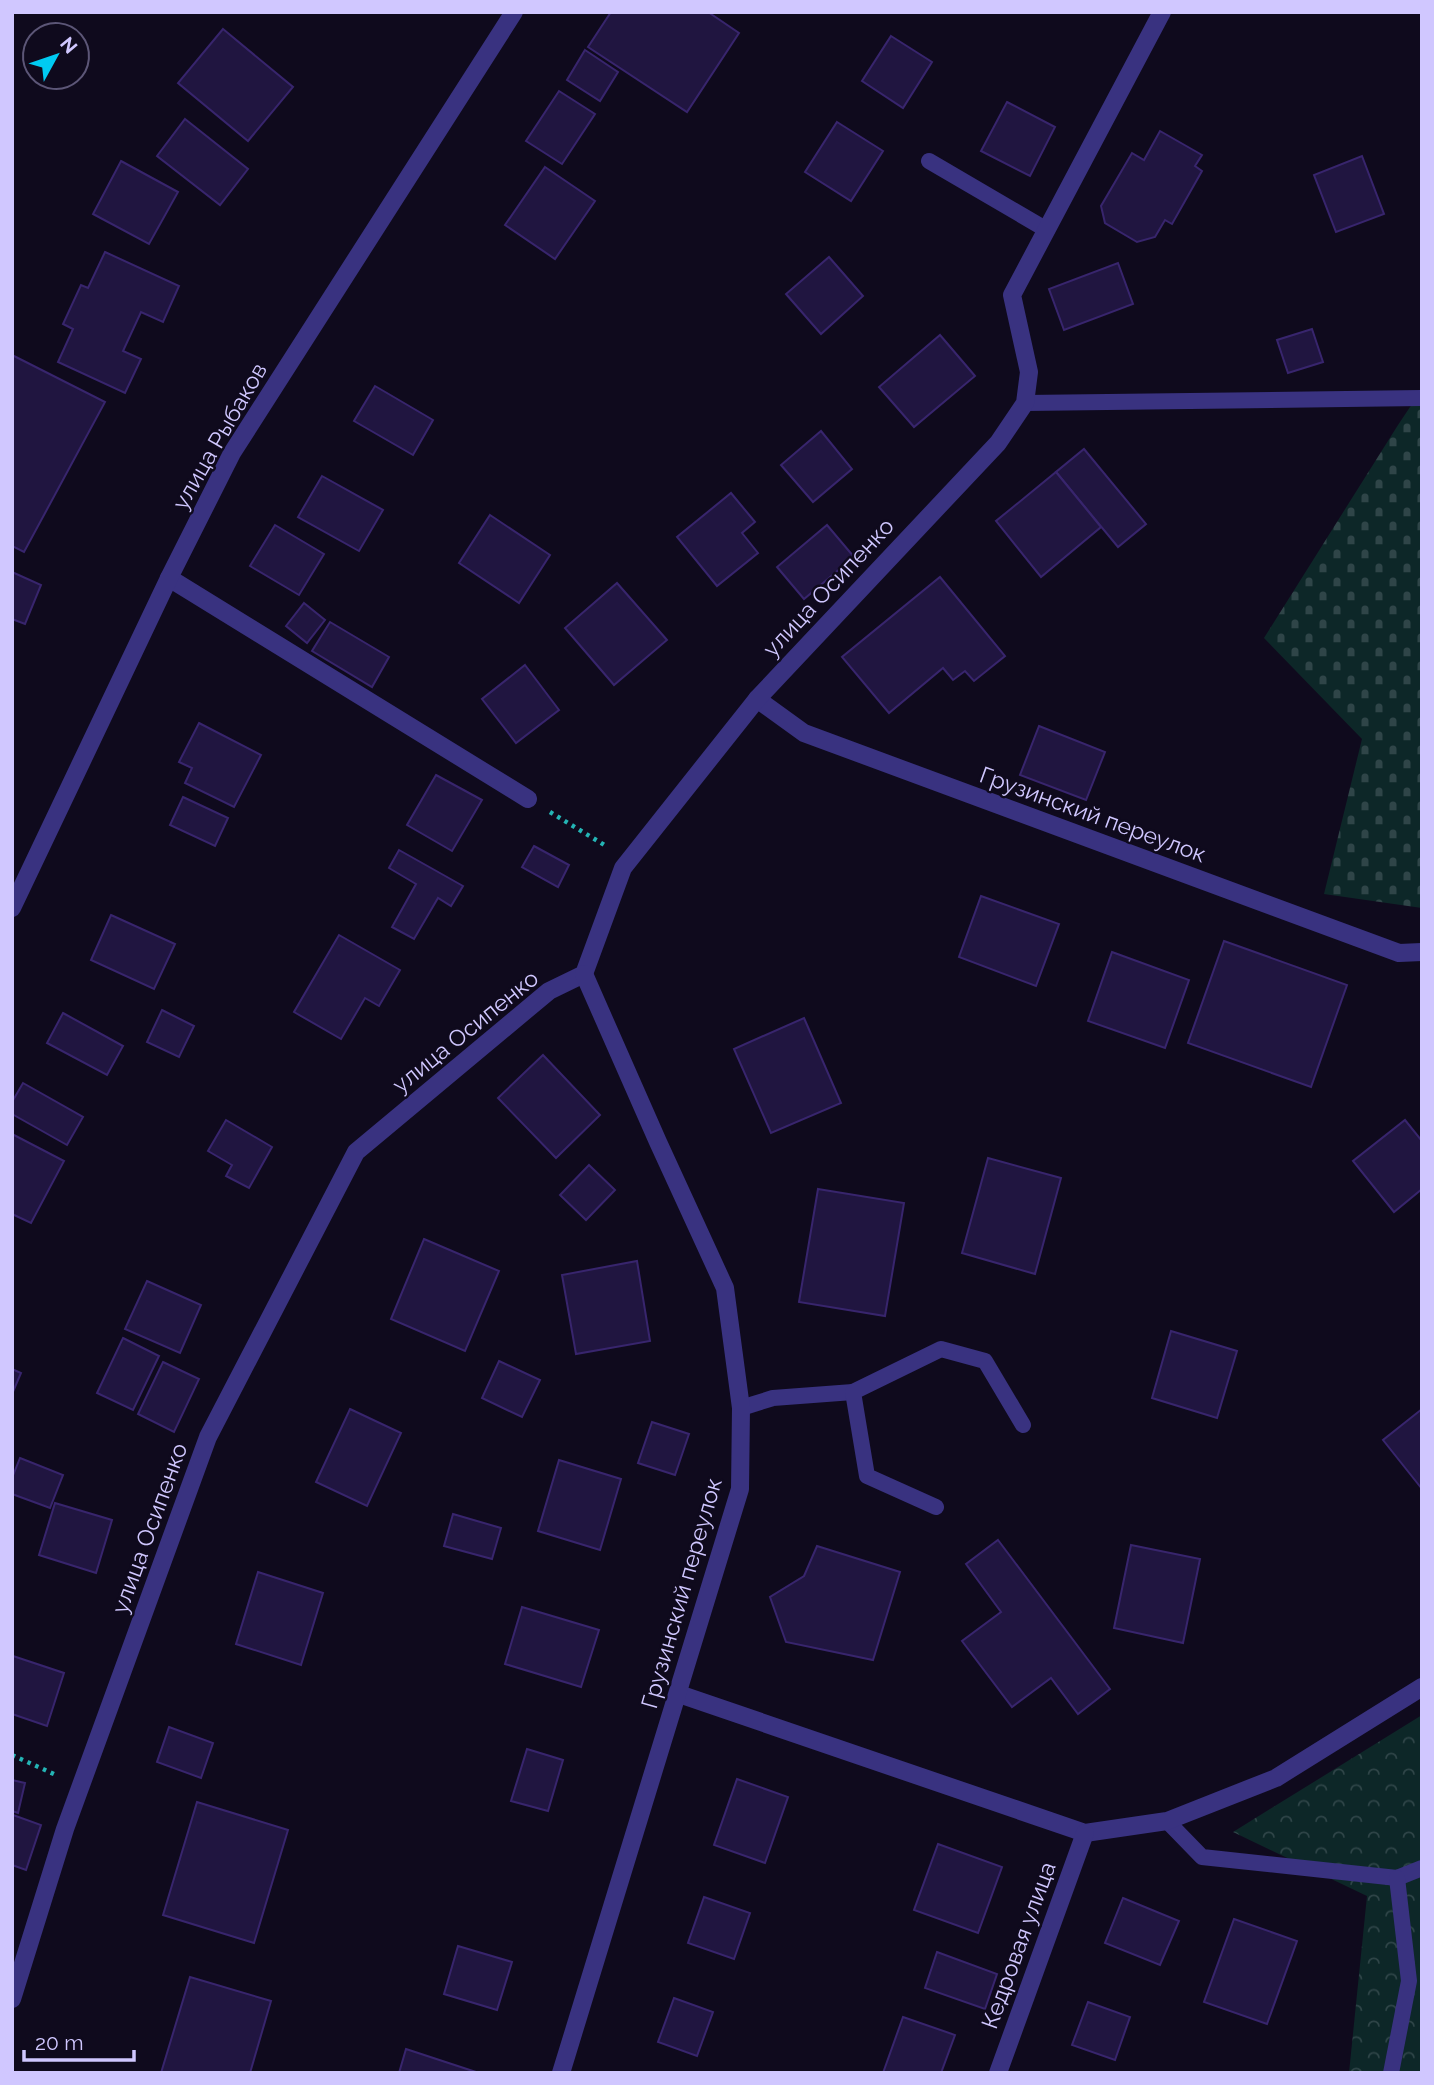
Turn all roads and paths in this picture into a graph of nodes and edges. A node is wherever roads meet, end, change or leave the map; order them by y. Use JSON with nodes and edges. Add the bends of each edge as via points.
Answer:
{"nodes":[{"id":1,"x":514,"y":12,"type":"edge"},
{"id":2,"x":1162,"y":12,"type":"edge"},
{"id":3,"x":929,"y":161,"type":"dead end"},
{"id":4,"x":1047,"y":230,"type":"junction"},
{"id":5,"x":1422,"y":398,"type":"edge"},
{"id":6,"x":1026,"y":403,"type":"junction"},
{"id":7,"x":169,"y":578,"type":"junction"},
{"id":8,"x":757,"y":699,"type":"junction"},
{"id":9,"x":528,"y":799,"type":"joint"},
{"id":10,"x":629,"y":860,"type":"junction"},
{"id":11,"x":12,"y":908,"type":"edge"},
{"id":12,"x":1422,"y":952,"type":"edge"},
{"id":13,"x":584,"y":974,"type":"junction"},
{"id":14,"x":853,"y":1392,"type":"junction"},
{"id":15,"x":741,"y":1408,"type":"junction"},
{"id":16,"x":1023,"y":1425,"type":"dead end"},
{"id":17,"x":936,"y":1507,"type":"dead end"},
{"id":18,"x":1422,"y":1687,"type":"edge"},
{"id":19,"x":679,"y":1694,"type":"junction"},
{"id":20,"x":12,"y":1755,"type":"edge"},
{"id":21,"x":80,"y":1787,"type":"junction"},
{"id":22,"x":1167,"y":1821,"type":"junction"},
{"id":23,"x":1085,"y":1833,"type":"junction"},
{"id":24,"x":1422,"y":1868,"type":"edge"},
{"id":25,"x":1397,"y":1878,"type":"junction"},
{"id":26,"x":12,"y":1999,"type":"edge"},
{"id":27,"x":561,"y":2073,"type":"edge"},
{"id":28,"x":998,"y":2073,"type":"edge"},
{"id":29,"x":1391,"y":2073,"type":"edge"}],
"edges":[{"from":1,"to":7,"type":"street","name":"улица Рыбаков","via":[[232,453]]},
{"from":2,"to":4,"type":"street"},
{"from":3,"to":4,"type":"lane"},
{"from":4,"to":6,"type":"street","via":[[1012,295],[1029,372]]},
{"from":5,"to":6,"type":"lane"},
{"from":6,"to":8,"type":"street","name":"улица Осипенко","via":[[998,443]]},
{"from":7,"to":9,"type":"street"},
{"from":7,"to":11,"type":"street","name":"улица Рыбаков"},
{"from":8,"to":10,"type":"street","name":"улица Осипенко"},
{"from":8,"to":12,"type":"street","name":"Грузинский переулок","via":[[804,733],[1399,953]]},
{"from":9,"to":10,"type":"path"},
{"from":10,"to":13,"type":"street","name":"улица Осипенко"},
{"from":13,"to":15,"type":"street","name":"Грузинский переулок","via":[[725,1288]]},
{"from":13,"to":21,"type":"street","name":"улица Осипенко","via":[[549,991],[356,1153],[208,1437]]},
{"from":14,"to":15,"type":"lane","via":[[773,1398]]},
{"from":14,"to":16,"type":"lane","via":[[941,1349],[985,1361]]},
{"from":14,"to":17,"type":"lane","via":[[867,1476]]},
{"from":15,"to":19,"type":"street","name":"Грузинский переулок","via":[[740,1489]]},
{"from":18,"to":22,"type":"street","via":[[1276,1778]]},
{"from":19,"to":23,"type":"street"},
{"from":19,"to":27,"type":"street","name":"Грузинский переулок"},
{"from":20,"to":21,"type":"path"},
{"from":21,"to":26,"type":"street","name":"улица Осипенко"},
{"from":22,"to":23,"type":"street"},
{"from":22,"to":25,"type":"lane","via":[[1202,1857]]},
{"from":23,"to":28,"type":"street","name":"Кедровая улица"},
{"from":24,"to":25,"type":"lane"},
{"from":25,"to":29,"type":"lane","via":[[1409,1981]]}]}
